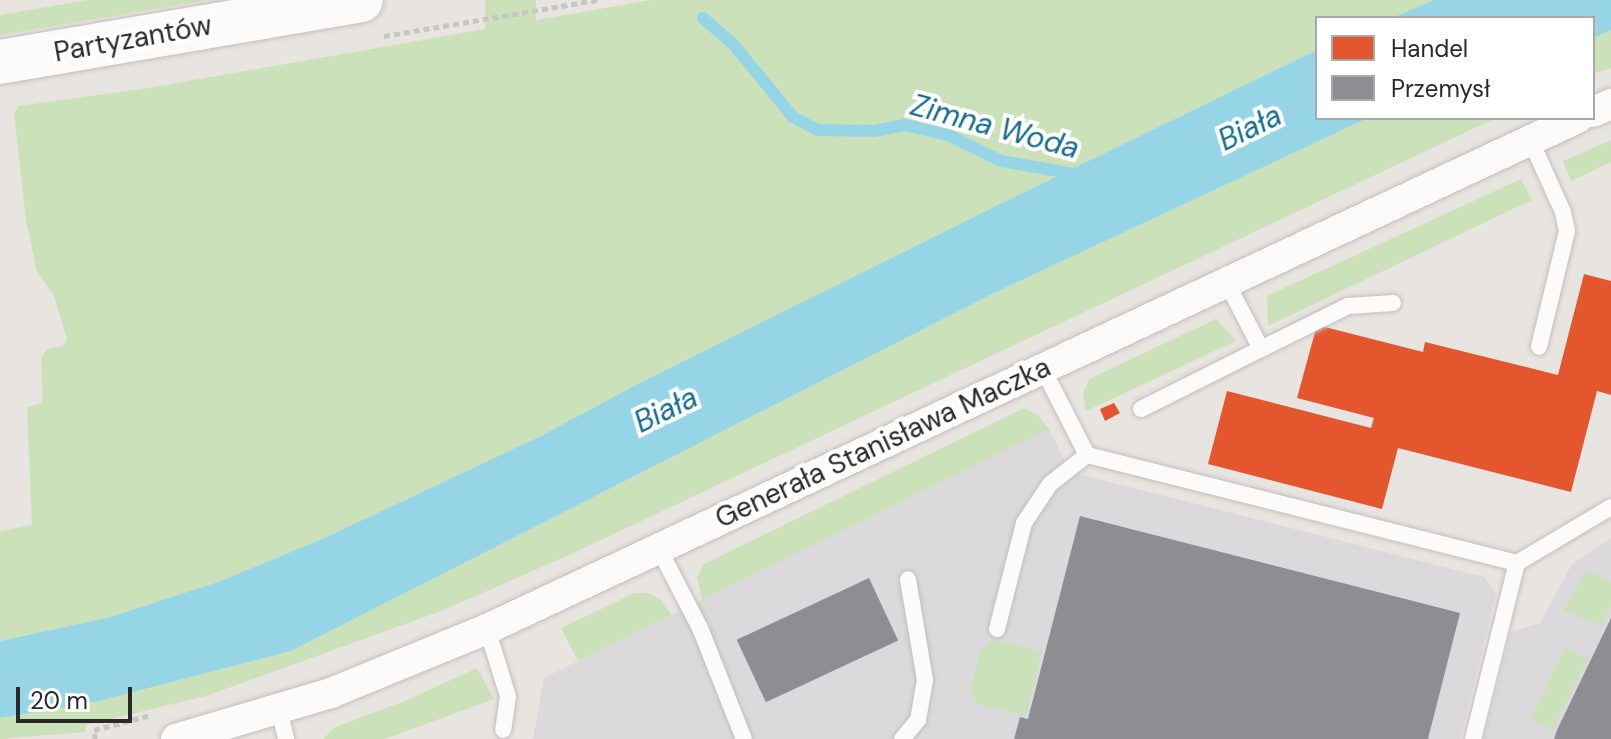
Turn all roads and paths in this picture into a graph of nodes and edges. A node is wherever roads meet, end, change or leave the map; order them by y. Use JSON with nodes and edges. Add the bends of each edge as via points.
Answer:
{"nodes":[{"id":1,"x":361,"y":0,"type":"edge"},
{"id":2,"x":0,"y":62,"type":"edge"},
{"id":3,"x":1573,"y":120,"type":"edge"},
{"id":4,"x":1530,"y":139,"type":"junction"},
{"id":5,"x":1226,"y":281,"type":"junction"},
{"id":6,"x":1393,"y":303,"type":"dead end"},
{"id":7,"x":1539,"y":347,"type":"dead end"},
{"id":8,"x":1261,"y":349,"type":"junction"},
{"id":9,"x":1042,"y":367,"type":"junction"},
{"id":10,"x":1141,"y":409,"type":"dead end"},
{"id":11,"x":1087,"y":455,"type":"junction"},
{"id":12,"x":1611,"y":507,"type":"edge"},
{"id":13,"x":659,"y":549,"type":"junction"},
{"id":14,"x":1517,"y":563,"type":"junction"},
{"id":15,"x":908,"y":579,"type":"dead end"},
{"id":16,"x":487,"y":629,"type":"junction"},
{"id":17,"x":997,"y":629,"type":"dead end"},
{"id":18,"x":283,"y":725,"type":"edge"},
{"id":19,"x":503,"y":730,"type":"dead end"},
{"id":20,"x":176,"y":739,"type":"edge"},
{"id":21,"x":744,"y":739,"type":"edge"},
{"id":22,"x":902,"y":739,"type":"edge"},
{"id":23,"x":1473,"y":739,"type":"edge"}],
"edges":[{"from":1,"to":2,"type":"main road","name":"Partyzantów"},
{"from":3,"to":4,"type":"street","name":"Generała Stanisława Maczka"},
{"from":4,"to":5,"type":"street","name":"Generała Stanisława Maczka"},
{"from":4,"to":7,"type":"lane","via":[[1567,231]]},
{"from":5,"to":8,"type":"lane"},
{"from":5,"to":9,"type":"street","name":"Generała Stanisława Maczka"},
{"from":6,"to":8,"type":"lane","via":[[1348,306]]},
{"from":8,"to":10,"type":"lane"},
{"from":9,"to":11,"type":"lane"},
{"from":9,"to":13,"type":"street","name":"Generała Stanisława Maczka"},
{"from":11,"to":14,"type":"lane"},
{"from":11,"to":17,"type":"lane","via":[[1050,484],[1024,523]]},
{"from":12,"to":14,"type":"lane"},
{"from":13,"to":16,"type":"street","name":"Generała Stanisława Maczka"},
{"from":13,"to":21,"type":"lane","via":[[700,628]]},
{"from":14,"to":23,"type":"lane"},
{"from":15,"to":22,"type":"lane","via":[[925,680],[918,720]]},
{"from":16,"to":18,"type":"street","name":"Generała Stanisława Maczka"},
{"from":16,"to":19,"type":"lane","via":[[508,696]]},
{"from":18,"to":20,"type":"street","name":"Generała Stanisława Maczka"}]}
